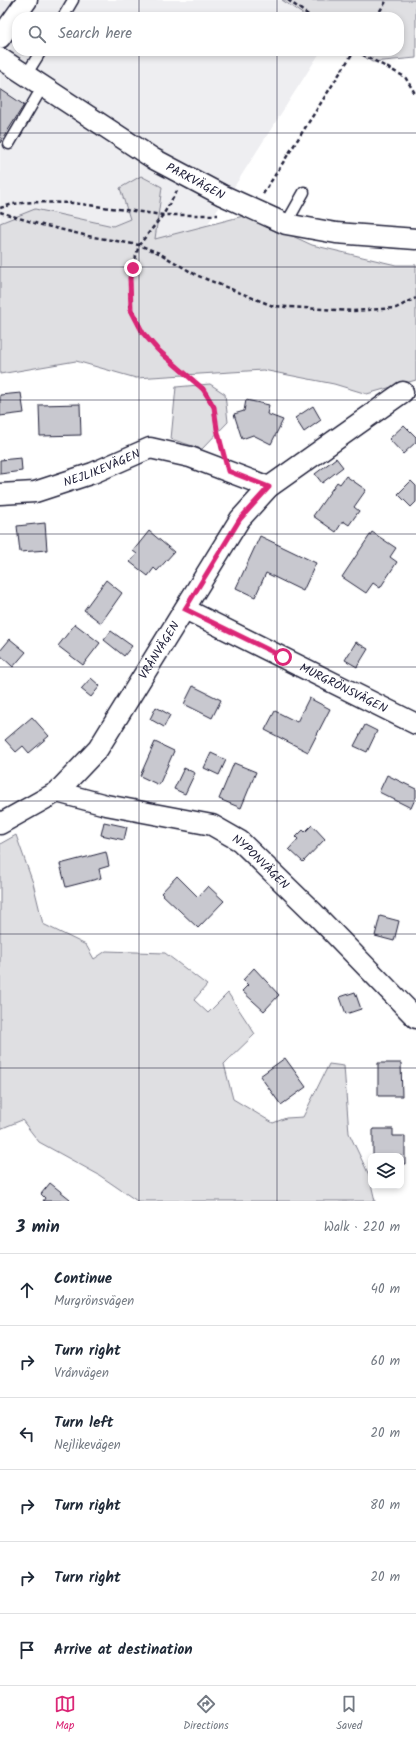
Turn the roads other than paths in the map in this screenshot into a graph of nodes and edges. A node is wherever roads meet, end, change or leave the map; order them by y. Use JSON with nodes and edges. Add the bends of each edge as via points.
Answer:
{"nodes":[{"id":1,"x":27,"y":0,"type":"edge"},
{"id":2,"x":74,"y":0,"type":"edge"},
{"id":3,"x":18,"y":12,"type":"edge"},
{"id":4,"x":66,"y":12,"type":"edge"},
{"id":5,"x":12,"y":21,"type":"edge"},
{"id":6,"x":0,"y":38,"type":"edge"},
{"id":7,"x":39,"y":56,"type":"edge"},
{"id":8,"x":0,"y":58,"type":"edge"},
{"id":9,"x":26,"y":75,"type":"junction"},
{"id":10,"x":43,"y":86,"type":"junction"},
{"id":11,"x":9,"y":144,"type":"dead end"},
{"id":12,"x":304,"y":192,"type":"dead end"},
{"id":13,"x":286,"y":224,"type":"junction"},
{"id":14,"x":416,"y":238,"type":"edge"},
{"id":15,"x":403,"y":392,"type":"dead end"},
{"id":16,"x":269,"y":487,"type":"junction"},
{"id":17,"x":0,"y":494,"type":"edge"},
{"id":18,"x":185,"y":609,"type":"junction"},
{"id":19,"x":416,"y":724,"type":"edge"},
{"id":20,"x":57,"y":792,"type":"junction"},
{"id":21,"x":0,"y":824,"type":"edge"},
{"id":22,"x":416,"y":1018,"type":"edge"}],
"edges":[{"from":1,"to":3,"type":"street"},
{"from":2,"to":4,"type":"lane"},
{"from":5,"to":6,"type":"street"},
{"from":7,"to":9,"type":"lane"},
{"from":8,"to":9,"type":"street","name":"PARKVÄGEN"},
{"from":9,"to":10,"type":"street","name":"PARKVÄGEN"},
{"from":10,"to":11,"type":"lane"},
{"from":10,"to":13,"type":"street","name":"PARKVÄGEN","via":[[154,159]]},
{"from":12,"to":13,"type":"lane"},
{"from":13,"to":14,"type":"street","name":"PARKVÄGEN","via":[[336,233]]},
{"from":15,"to":16,"type":"street","name":"VRÅNVÄGEN"},
{"from":16,"to":17,"type":"street","name":"NEJLIKEVÄGEN","via":[[190,458],[150,448],[93,473],[35,492]]},
{"from":16,"to":18,"type":"street","name":"VRÅNVÄGEN","via":[[240,519]]},
{"from":18,"to":19,"type":"street","name":"MURGRÖNSVÄGEN"},
{"from":18,"to":20,"type":"street","name":"VRÅNVÄGEN","via":[[98,750]]},
{"from":20,"to":21,"type":"street","name":"VRÅNVÄGEN"},
{"from":20,"to":22,"type":"street","name":"NYPONVÄGEN","via":[[106,805],[212,825],[240,841]]}]}
